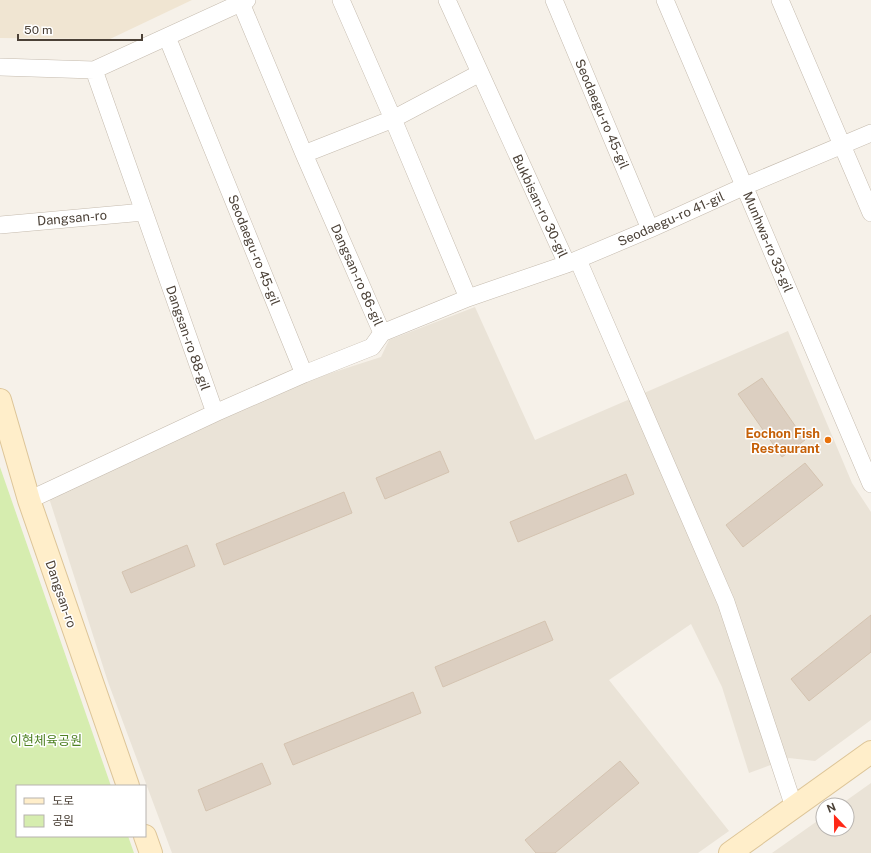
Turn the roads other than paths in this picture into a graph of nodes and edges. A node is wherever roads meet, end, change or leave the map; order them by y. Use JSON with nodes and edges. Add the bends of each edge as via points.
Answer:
{"nodes":[{"id":1,"x":341,"y":0,"type":"edge"},
{"id":2,"x":447,"y":0,"type":"edge"},
{"id":3,"x":554,"y":0,"type":"edge"},
{"id":4,"x":664,"y":0,"type":"edge"},
{"id":5,"x":780,"y":0,"type":"edge"},
{"id":6,"x":244,"y":1,"type":"edge"},
{"id":7,"x":167,"y":37,"type":"junction"},
{"id":8,"x":0,"y":68,"type":"edge"},
{"id":9,"x":94,"y":70,"type":"junction"},
{"id":10,"x":480,"y":73,"type":"junction"},
{"id":11,"x":393,"y":119,"type":"junction"},
{"id":12,"x":871,"y":132,"type":"edge"},
{"id":13,"x":842,"y":145,"type":"junction"},
{"id":14,"x":304,"y":154,"type":"junction"},
{"id":15,"x":744,"y":186,"type":"junction"},
{"id":16,"x":144,"y":212,"type":"junction"},
{"id":17,"x":871,"y":213,"type":"edge"},
{"id":18,"x":0,"y":225,"type":"edge"},
{"id":19,"x":650,"y":229,"type":"junction"},
{"id":20,"x":573,"y":262,"type":"junction"},
{"id":21,"x":468,"y":298,"type":"junction"},
{"id":22,"x":382,"y":333,"type":"junction"},
{"id":23,"x":304,"y":374,"type":"junction"},
{"id":24,"x":0,"y":400,"type":"edge"},
{"id":25,"x":215,"y":413,"type":"junction"},
{"id":26,"x":871,"y":484,"type":"edge"},
{"id":27,"x":29,"y":500,"type":"junction"},
{"id":28,"x":871,"y":752,"type":"edge"},
{"id":29,"x":128,"y":785,"type":"edge"},
{"id":30,"x":794,"y":807,"type":"junction"},
{"id":31,"x":145,"y":837,"type":"edge"},
{"id":32,"x":151,"y":853,"type":"edge"},
{"id":33,"x":730,"y":853,"type":"edge"}],
"edges":[{"from":1,"to":11,"type":"street"},
{"from":2,"to":10,"type":"street","name":"Bukbisan-ro 30-gil"},
{"from":3,"to":19,"type":"street","name":"Seodaegu-ro 45-gil"},
{"from":4,"to":15,"type":"street","name":"Munhwa-ro 33-gil"},
{"from":5,"to":13,"type":"street"},
{"from":6,"to":7,"type":"street"},
{"from":6,"to":14,"type":"street","name":"Dangsan-ro 86-gil"},
{"from":7,"to":9,"type":"street"},
{"from":7,"to":23,"type":"street","name":"Seodaegu-ro 45-gil"},
{"from":8,"to":9,"type":"street"},
{"from":9,"to":16,"type":"street","name":"Dangsan-ro 88-gil"},
{"from":10,"to":11,"type":"street"},
{"from":10,"to":20,"type":"street","name":"Bukbisan-ro 30-gil"},
{"from":11,"to":14,"type":"street"},
{"from":11,"to":21,"type":"street"},
{"from":12,"to":13,"type":"street","name":"Seodaegu-ro 41-gil"},
{"from":13,"to":15,"type":"street","name":"Seodaegu-ro 41-gil"},
{"from":13,"to":17,"type":"street"},
{"from":14,"to":22,"type":"street","name":"Dangsan-ro 86-gil"},
{"from":15,"to":19,"type":"street","name":"Seodaegu-ro 41-gil"},
{"from":15,"to":26,"type":"street","name":"Munhwa-ro 33-gil"},
{"from":16,"to":18,"type":"street","name":"Dangsan-ro"},
{"from":16,"to":25,"type":"street","name":"Dangsan-ro 88-gil"},
{"from":19,"to":20,"type":"street","name":"Seodaegu-ro 41-gil"},
{"from":20,"to":21,"type":"street","name":"Bukbisan-ro 30-gil"},
{"from":20,"to":30,"type":"street","via":[[726,602]]},
{"from":21,"to":22,"type":"street","name":"Dangsan-ro 86-gil"},
{"from":22,"to":23,"type":"street","via":[[372,347]]},
{"from":23,"to":25,"type":"street"},
{"from":24,"to":27,"type":"main road","name":"Dangsan-ro"},
{"from":25,"to":27,"type":"street"},
{"from":27,"to":29,"type":"main road","name":"Dangsan-ro"},
{"from":28,"to":30,"type":"main road"},
{"from":30,"to":33,"type":"main road"},
{"from":31,"to":32,"type":"main road"}]}
